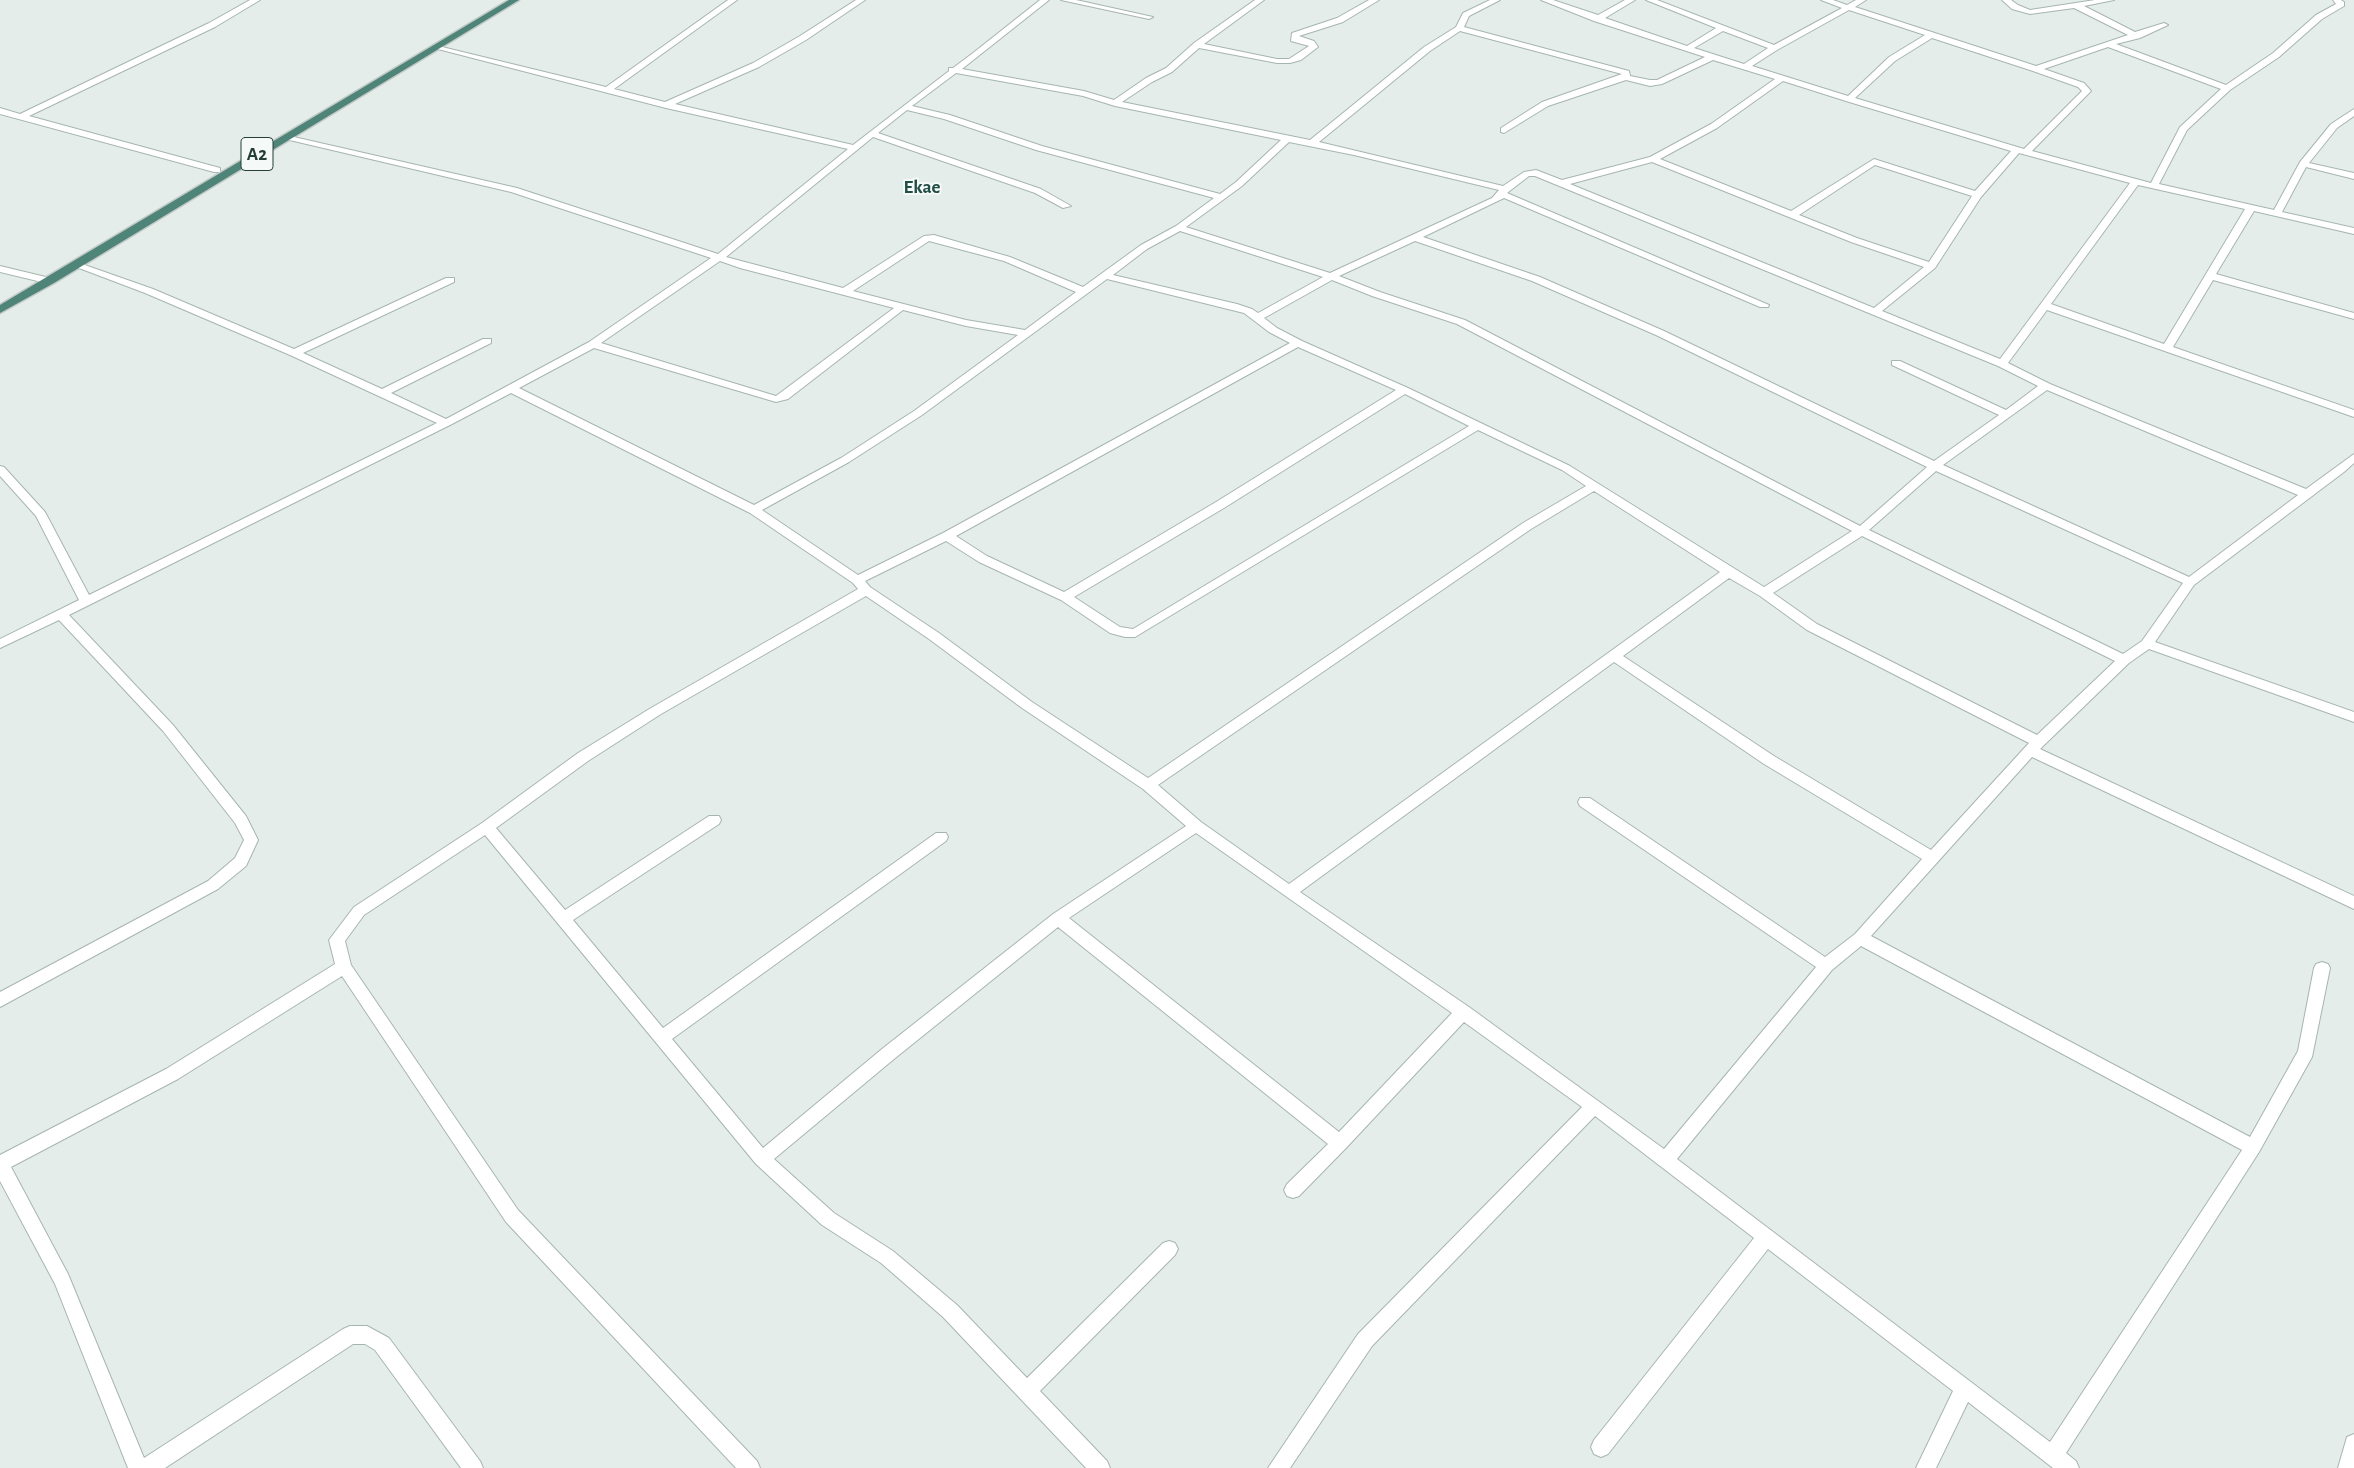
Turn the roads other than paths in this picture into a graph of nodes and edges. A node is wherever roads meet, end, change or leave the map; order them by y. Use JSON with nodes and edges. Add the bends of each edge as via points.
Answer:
{"nodes":[{"id":1,"x":256,"y":0,"type":"edge"},
{"id":2,"x":506,"y":0,"type":"edge"},
{"id":3,"x":515,"y":0,"type":"edge"},
{"id":4,"x":733,"y":0,"type":"edge"},
{"id":5,"x":860,"y":0,"type":"edge"},
{"id":6,"x":1045,"y":0,"type":"edge"},
{"id":7,"x":1065,"y":0,"type":"edge"},
{"id":8,"x":1260,"y":0,"type":"edge"},
{"id":9,"x":1375,"y":0,"type":"edge"},
{"id":10,"x":1496,"y":0,"type":"edge"},
{"id":11,"x":1545,"y":0,"type":"edge"},
{"id":12,"x":1632,"y":0,"type":"edge"},
{"id":13,"x":1650,"y":0,"type":"edge"},
{"id":14,"x":1825,"y":0,"type":"edge"},
{"id":15,"x":1862,"y":0,"type":"edge"},
{"id":16,"x":2006,"y":0,"type":"edge"},
{"id":17,"x":2110,"y":0,"type":"edge"},
{"id":18,"x":2337,"y":0,"type":"edge"},
{"id":19,"x":2075,"y":4,"type":"junction"},
{"id":20,"x":1849,"y":8,"type":"junction"},
{"id":21,"x":1149,"y":18,"type":"dead end"},
{"id":22,"x":1597,"y":18,"type":"junction"},
{"id":23,"x":2164,"y":25,"type":"dead end"},
{"id":24,"x":1459,"y":28,"type":"junction"},
{"id":25,"x":1722,"y":28,"type":"junction"},
{"id":26,"x":1933,"y":34,"type":"junction"},
{"id":27,"x":2137,"y":36,"type":"junction"},
{"id":28,"x":1197,"y":45,"type":"junction"},
{"id":29,"x":2111,"y":45,"type":"junction"},
{"id":30,"x":438,"y":48,"type":"junction"},
{"id":31,"x":1774,"y":48,"type":"junction"},
{"id":32,"x":1687,"y":49,"type":"junction"},
{"id":33,"x":1712,"y":57,"type":"junction"},
{"id":34,"x":1746,"y":67,"type":"junction"},
{"id":35,"x":2036,"y":69,"type":"junction"},
{"id":36,"x":952,"y":70,"type":"junction"},
{"id":37,"x":1626,"y":77,"type":"junction"},
{"id":38,"x":1781,"y":79,"type":"junction"},
{"id":39,"x":2227,"y":88,"type":"junction"},
{"id":40,"x":609,"y":89,"type":"junction"},
{"id":41,"x":1849,"y":99,"type":"junction"},
{"id":42,"x":1115,"y":103,"type":"junction"},
{"id":43,"x":666,"y":105,"type":"junction"},
{"id":44,"x":905,"y":107,"type":"junction"},
{"id":45,"x":0,"y":111,"type":"edge"},
{"id":46,"x":2354,"y":112,"type":"edge"},
{"id":47,"x":22,"y":116,"type":"junction"},
{"id":48,"x":2341,"y":123,"type":"junction"},
{"id":49,"x":2354,"y":126,"type":"edge"},
{"id":50,"x":1504,"y":130,"type":"dead end"},
{"id":51,"x":873,"y":134,"type":"junction"},
{"id":52,"x":285,"y":138,"type":"junction"},
{"id":53,"x":1286,"y":140,"type":"junction"},
{"id":54,"x":1311,"y":144,"type":"junction"},
{"id":55,"x":855,"y":148,"type":"junction"},
{"id":56,"x":2021,"y":151,"type":"junction"},
{"id":57,"x":1654,"y":159,"type":"junction"},
{"id":58,"x":2302,"y":164,"type":"junction"},
{"id":59,"x":217,"y":170,"type":"junction"},
{"id":60,"x":2354,"y":176,"type":"edge"},
{"id":61,"x":2136,"y":182,"type":"junction"},
{"id":62,"x":1563,"y":183,"type":"junction"},
{"id":63,"x":2154,"y":186,"type":"junction"},
{"id":64,"x":1503,"y":192,"type":"junction"},
{"id":65,"x":1977,"y":195,"type":"junction"},
{"id":66,"x":1221,"y":197,"type":"junction"},
{"id":67,"x":1066,"y":206,"type":"dead end"},
{"id":68,"x":2251,"y":208,"type":"junction"},
{"id":69,"x":2277,"y":213,"type":"junction"},
{"id":70,"x":1794,"y":214,"type":"junction"},
{"id":71,"x":1179,"y":228,"type":"junction"},
{"id":72,"x":2354,"y":230,"type":"edge"},
{"id":73,"x":1414,"y":237,"type":"junction"},
{"id":74,"x":720,"y":257,"type":"junction"},
{"id":75,"x":76,"y":266,"type":"junction"},
{"id":76,"x":1931,"y":266,"type":"junction"},
{"id":77,"x":0,"y":269,"type":"edge"},
{"id":78,"x":1106,"y":276,"type":"junction"},
{"id":79,"x":1331,"y":276,"type":"junction"},
{"id":80,"x":2211,"y":276,"type":"junction"},
{"id":81,"x":38,"y":278,"type":"junction"},
{"id":82,"x":450,"y":280,"type":"dead end"},
{"id":83,"x":50,"y":281,"type":"junction"},
{"id":84,"x":844,"y":292,"type":"junction"},
{"id":85,"x":1084,"y":292,"type":"junction"},
{"id":86,"x":0,"y":300,"type":"edge"},
{"id":87,"x":1764,"y":305,"type":"dead end"},
{"id":88,"x":2044,"y":305,"type":"junction"},
{"id":89,"x":902,"y":306,"type":"junction"},
{"id":90,"x":0,"y":310,"type":"edge"},
{"id":91,"x":1875,"y":312,"type":"junction"},
{"id":92,"x":2354,"y":316,"type":"edge"},
{"id":93,"x":1257,"y":318,"type":"junction"},
{"id":94,"x":1025,"y":333,"type":"junction"},
{"id":95,"x":487,"y":340,"type":"dead end"},
{"id":96,"x":1298,"y":343,"type":"junction"},
{"id":97,"x":593,"y":344,"type":"junction"},
{"id":98,"x":2167,"y":348,"type":"junction"},
{"id":99,"x":294,"y":353,"type":"junction"},
{"id":100,"x":1896,"y":363,"type":"dead end"},
{"id":101,"x":2002,"y":364,"type":"junction"},
{"id":102,"x":2046,"y":386,"type":"junction"},
{"id":103,"x":510,"y":388,"type":"junction"},
{"id":104,"x":1404,"y":390,"type":"junction"},
{"id":105,"x":383,"y":394,"type":"junction"},
{"id":106,"x":2006,"y":414,"type":"junction"},
{"id":107,"x":2354,"y":414,"type":"edge"},
{"id":108,"x":446,"y":423,"type":"junction"},
{"id":109,"x":1478,"y":425,"type":"junction"},
{"id":110,"x":2354,"y":457,"type":"edge"},
{"id":111,"x":1935,"y":466,"type":"junction"},
{"id":112,"x":0,"y":469,"type":"edge"},
{"id":113,"x":1594,"y":485,"type":"junction"},
{"id":114,"x":2307,"y":494,"type":"junction"},
{"id":115,"x":754,"y":510,"type":"junction"},
{"id":116,"x":1862,"y":531,"type":"junction"},
{"id":117,"x":947,"y":536,"type":"junction"},
{"id":118,"x":1729,"y":572,"type":"junction"},
{"id":119,"x":2190,"y":582,"type":"junction"},
{"id":120,"x":862,"y":585,"type":"junction"},
{"id":121,"x":1764,"y":593,"type":"junction"},
{"id":122,"x":1065,"y":597,"type":"junction"},
{"id":123,"x":86,"y":602,"type":"junction"},
{"id":124,"x":60,"y":614,"type":"junction"},
{"id":125,"x":0,"y":644,"type":"edge"},
{"id":126,"x":2147,"y":644,"type":"junction"},
{"id":127,"x":1614,"y":657,"type":"junction"},
{"id":128,"x":2124,"y":660,"type":"junction"},
{"id":129,"x":2354,"y":718,"type":"edge"},
{"id":130,"x":2035,"y":746,"type":"junction"},
{"id":131,"x":1148,"y":785,"type":"junction"},
{"id":132,"x":1585,"y":802,"type":"dead end"},
{"id":133,"x":714,"y":820,"type":"dead end"},
{"id":134,"x":1196,"y":826,"type":"junction"},
{"id":135,"x":487,"y":827,"type":"junction"},
{"id":136,"x":940,"y":837,"type":"dead end"},
{"id":137,"x":1932,"y":858,"type":"junction"},
{"id":138,"x":1288,"y":892,"type":"junction"},
{"id":139,"x":2354,"y":902,"type":"edge"},
{"id":140,"x":1058,"y":918,"type":"junction"},
{"id":141,"x":563,"y":919,"type":"junction"},
{"id":142,"x":1860,"y":938,"type":"junction"},
{"id":143,"x":1826,"y":966,"type":"junction"},
{"id":144,"x":344,"y":967,"type":"junction"},
{"id":145,"x":2322,"y":968,"type":"dead end"},
{"id":146,"x":0,"y":1000,"type":"edge"},
{"id":147,"x":1463,"y":1012,"type":"junction"},
{"id":148,"x":661,"y":1038,"type":"junction"},
{"id":149,"x":1594,"y":1106,"type":"junction"},
{"id":150,"x":1340,"y":1143,"type":"junction"},
{"id":151,"x":2253,"y":1147,"type":"junction"},
{"id":152,"x":762,"y":1160,"type":"junction"},
{"id":153,"x":1665,"y":1160,"type":"junction"},
{"id":154,"x":0,"y":1164,"type":"edge"},
{"id":155,"x":1293,"y":1190,"type":"dead end"},
{"id":156,"x":1766,"y":1237,"type":"junction"},
{"id":157,"x":1169,"y":1249,"type":"dead end"},
{"id":158,"x":1964,"y":1389,"type":"junction"},
{"id":159,"x":1027,"y":1391,"type":"junction"},
{"id":160,"x":2354,"y":1444,"type":"edge"},
{"id":161,"x":1601,"y":1447,"type":"dead end"},
{"id":162,"x":2052,"y":1455,"type":"junction"},
{"id":163,"x":138,"y":1468,"type":"edge"},
{"id":164,"x":147,"y":1468,"type":"edge"},
{"id":165,"x":473,"y":1468,"type":"edge"},
{"id":166,"x":750,"y":1468,"type":"edge"},
{"id":167,"x":1100,"y":1468,"type":"edge"},
{"id":168,"x":1278,"y":1468,"type":"edge"},
{"id":169,"x":1926,"y":1468,"type":"edge"},
{"id":170,"x":2069,"y":1468,"type":"edge"},
{"id":171,"x":2348,"y":1468,"type":"edge"}],
"edges":[{"from":1,"to":47,"type":"street","via":[[212,25]]},
{"from":2,"to":59,"type":"highway","number":"A2"},
{"from":3,"to":30,"type":"highway","number":"A2"},
{"from":4,"to":40,"type":"street"},
{"from":5,"to":43,"type":"street","via":[[756,65]]},
{"from":6,"to":36,"type":"street","via":[[976,56]]},
{"from":7,"to":21,"type":"street"},
{"from":8,"to":28,"type":"street"},
{"from":9,"to":28,"type":"street","via":[[1340,20],[1295,36],[1314,47],[1290,61]]},
{"from":10,"to":24,"type":"street","via":[[1466,15]]},
{"from":11,"to":22,"type":"street"},
{"from":12,"to":22,"type":"street"},
{"from":13,"to":25,"type":"street"},
{"from":14,"to":20,"type":"street"},
{"from":15,"to":20,"type":"street"},
{"from":16,"to":19,"type":"street","via":[[2014,7],[2030,12]]},
{"from":17,"to":19,"type":"street"},
{"from":18,"to":39,"type":"street","via":[[2341,4],[2319,17],[2276,55]]},
{"from":19,"to":27,"type":"street"},
{"from":20,"to":26,"type":"street"},
{"from":20,"to":31,"type":"street"},
{"from":22,"to":32,"type":"street"},
{"from":23,"to":27,"type":"street"},
{"from":24,"to":37,"type":"street","via":[[1618,70],[1626,73]]},
{"from":24,"to":54,"type":"street","via":[[1427,49]]},
{"from":25,"to":31,"type":"street"},
{"from":25,"to":32,"type":"street"},
{"from":26,"to":35,"type":"street"},
{"from":26,"to":41,"type":"street","via":[[1892,59]]},
{"from":27,"to":29,"type":"street"},
{"from":28,"to":42,"type":"street","via":[[1169,70]]},
{"from":29,"to":35,"type":"street"},
{"from":29,"to":39,"type":"street"},
{"from":30,"to":40,"type":"street"},
{"from":30,"to":52,"type":"highway","number":"A2"},
{"from":31,"to":34,"type":"street"},
{"from":32,"to":33,"type":"street"},
{"from":33,"to":34,"type":"street"},
{"from":33,"to":37,"type":"street","via":[[1659,82]]},
{"from":34,"to":38,"type":"street"},
{"from":35,"to":56,"type":"street","via":[[2081,85],[2087,91]]},
{"from":36,"to":42,"type":"street","via":[[1084,94]]},
{"from":36,"to":44,"type":"street"},
{"from":37,"to":50,"type":"street","via":[[1546,104]]},
{"from":38,"to":41,"type":"street"},
{"from":38,"to":57,"type":"street","via":[[1714,126]]},
{"from":39,"to":63,"type":"street","via":[[2183,129]]},
{"from":40,"to":43,"type":"street"},
{"from":41,"to":56,"type":"street"},
{"from":42,"to":53,"type":"street"},
{"from":43,"to":55,"type":"street"},
{"from":44,"to":51,"type":"street"},
{"from":44,"to":66,"type":"street","via":[[947,117],[1039,148]]},
{"from":45,"to":47,"type":"street"},
{"from":46,"to":48,"type":"street"},
{"from":47,"to":59,"type":"street"},
{"from":48,"to":49,"type":"street"},
{"from":48,"to":58,"type":"street","via":[[2334,126]]},
{"from":51,"to":55,"type":"street"},
{"from":51,"to":67,"type":"street","via":[[1038,191]]},
{"from":52,"to":74,"type":"street","via":[[514,190]]},
{"from":52,"to":75,"type":"highway","number":"A2"},
{"from":53,"to":54,"type":"street"},
{"from":53,"to":66,"type":"street"},
{"from":54,"to":64,"type":"street"},
{"from":55,"to":74,"type":"street"},
{"from":56,"to":61,"type":"street"},
{"from":56,"to":65,"type":"street"},
{"from":57,"to":62,"type":"street"},
{"from":57,"to":70,"type":"street"},
{"from":58,"to":60,"type":"street"},
{"from":58,"to":69,"type":"street"},
{"from":59,"to":81,"type":"highway","number":"A2"},
{"from":61,"to":63,"type":"street"},
{"from":61,"to":88,"type":"street"},
{"from":62,"to":64,"type":"street","via":[[1536,173],[1527,174]]},
{"from":62,"to":91,"type":"street"},
{"from":63,"to":68,"type":"street"},
{"from":64,"to":73,"type":"street","via":[[1495,200]]},
{"from":64,"to":87,"type":"street"},
{"from":65,"to":70,"type":"street","via":[[1874,162]]},
{"from":65,"to":76,"type":"street"},
{"from":66,"to":71,"type":"street"},
{"from":68,"to":69,"type":"street"},
{"from":68,"to":80,"type":"street"},
{"from":69,"to":72,"type":"street"},
{"from":70,"to":76,"type":"street","via":[[1854,240]]},
{"from":71,"to":78,"type":"street","via":[[1144,247]]},
{"from":71,"to":79,"type":"street"},
{"from":73,"to":79,"type":"street"},
{"from":73,"to":111,"type":"street","via":[[1536,279],[1660,333]]},
{"from":74,"to":84,"type":"street"},
{"from":74,"to":97,"type":"street"},
{"from":75,"to":83,"type":"highway","number":"A2"},
{"from":75,"to":99,"type":"street","via":[[149,291]]},
{"from":76,"to":91,"type":"street"},
{"from":77,"to":81,"type":"street"},
{"from":78,"to":85,"type":"street"},
{"from":78,"to":93,"type":"street","via":[[1233,306]]},
{"from":79,"to":93,"type":"street"},
{"from":79,"to":116,"type":"street","via":[[1461,322]]},
{"from":80,"to":92,"type":"street"},
{"from":80,"to":98,"type":"street"},
{"from":81,"to":83,"type":"street"},
{"from":81,"to":86,"type":"highway","number":"A2"},
{"from":82,"to":99,"type":"street"},
{"from":83,"to":90,"type":"highway","number":"A2"},
{"from":84,"to":85,"type":"street","via":[[926,238],[934,238],[1007,259]]},
{"from":84,"to":89,"type":"street"},
{"from":85,"to":94,"type":"street"},
{"from":88,"to":98,"type":"street"},
{"from":88,"to":101,"type":"street"},
{"from":89,"to":94,"type":"street","via":[[966,323]]},
{"from":89,"to":97,"type":"street","via":[[776,399]]},
{"from":91,"to":101,"type":"street"},
{"from":93,"to":96,"type":"street"},
{"from":94,"to":115,"type":"street","via":[[918,413],[862,450]]},
{"from":95,"to":105,"type":"street"},
{"from":96,"to":104,"type":"street"},
{"from":96,"to":117,"type":"street"},
{"from":97,"to":103,"type":"street"},
{"from":98,"to":107,"type":"street"},
{"from":99,"to":105,"type":"street"},
{"from":100,"to":106,"type":"street"},
{"from":101,"to":102,"type":"street"},
{"from":102,"to":106,"type":"street"},
{"from":102,"to":114,"type":"street"},
{"from":103,"to":108,"type":"street"},
{"from":103,"to":115,"type":"street"},
{"from":104,"to":109,"type":"street"},
{"from":104,"to":122,"type":"street"},
{"from":105,"to":108,"type":"street"},
{"from":106,"to":111,"type":"street"},
{"from":108,"to":123,"type":"street"},
{"from":109,"to":113,"type":"street"},
{"from":109,"to":122,"type":"street","via":[[1135,633],[1115,630]]},
{"from":110,"to":114,"type":"street"},
{"from":111,"to":116,"type":"street"},
{"from":111,"to":119,"type":"street"},
{"from":112,"to":123,"type":"street","via":[[41,516]]},
{"from":113,"to":118,"type":"street"},
{"from":113,"to":131,"type":"street","via":[[1527,526]]},
{"from":114,"to":119,"type":"street"},
{"from":115,"to":120,"type":"street"},
{"from":116,"to":121,"type":"street"},
{"from":116,"to":128,"type":"street"},
{"from":117,"to":120,"type":"street"},
{"from":117,"to":122,"type":"street","via":[[991,563]]},
{"from":118,"to":121,"type":"street"},
{"from":118,"to":127,"type":"street"},
{"from":119,"to":126,"type":"street"},
{"from":120,"to":131,"type":"street","via":[[1026,705]]},
{"from":120,"to":135,"type":"street","via":[[583,757]]},
{"from":121,"to":130,"type":"street","via":[[1812,627]]},
{"from":123,"to":124,"type":"street"},
{"from":124,"to":125,"type":"street"},
{"from":124,"to":146,"type":"street","via":[[168,728],[241,820],[251,840],[241,862],[213,885]]},
{"from":126,"to":128,"type":"street"},
{"from":126,"to":129,"type":"street"},
{"from":127,"to":137,"type":"street","via":[[1769,760]]},
{"from":127,"to":138,"type":"street"},
{"from":128,"to":130,"type":"street"},
{"from":130,"to":137,"type":"street"},
{"from":130,"to":139,"type":"street"},
{"from":131,"to":134,"type":"street"},
{"from":132,"to":143,"type":"street"},
{"from":133,"to":141,"type":"street"},
{"from":134,"to":138,"type":"street"},
{"from":134,"to":140,"type":"street"},
{"from":135,"to":141,"type":"street"},
{"from":135,"to":144,"type":"street","via":[[359,911],[337,940]]},
{"from":136,"to":148,"type":"street"},
{"from":137,"to":142,"type":"street"},
{"from":138,"to":147,"type":"street"},
{"from":140,"to":150,"type":"street"},
{"from":140,"to":152,"type":"street"},
{"from":141,"to":148,"type":"street"},
{"from":142,"to":143,"type":"street"},
{"from":142,"to":151,"type":"street"},
{"from":143,"to":153,"type":"street"},
{"from":144,"to":154,"type":"street","via":[[172,1074]]},
{"from":144,"to":166,"type":"street","via":[[512,1216]]},
{"from":145,"to":151,"type":"street","via":[[2306,1052]]},
{"from":147,"to":149,"type":"street"},
{"from":147,"to":150,"type":"street"},
{"from":148,"to":152,"type":"street"},
{"from":149,"to":153,"type":"street"},
{"from":149,"to":168,"type":"street","via":[[1366,1340]]},
{"from":150,"to":155,"type":"street"},
{"from":151,"to":162,"type":"street"},
{"from":152,"to":159,"type":"street","via":[[828,1219],[887,1257],[950,1311]]},
{"from":153,"to":156,"type":"street"},
{"from":154,"to":163,"type":"street","via":[[62,1280]]},
{"from":156,"to":158,"type":"street"},
{"from":156,"to":161,"type":"street"},
{"from":157,"to":159,"type":"street"},
{"from":158,"to":162,"type":"street"},
{"from":158,"to":169,"type":"street"},
{"from":159,"to":167,"type":"street"},
{"from":160,"to":171,"type":"street"},
{"from":162,"to":170,"type":"street"},
{"from":164,"to":165,"type":"street","via":[[350,1335],[368,1336],[382,1344]]}]}
